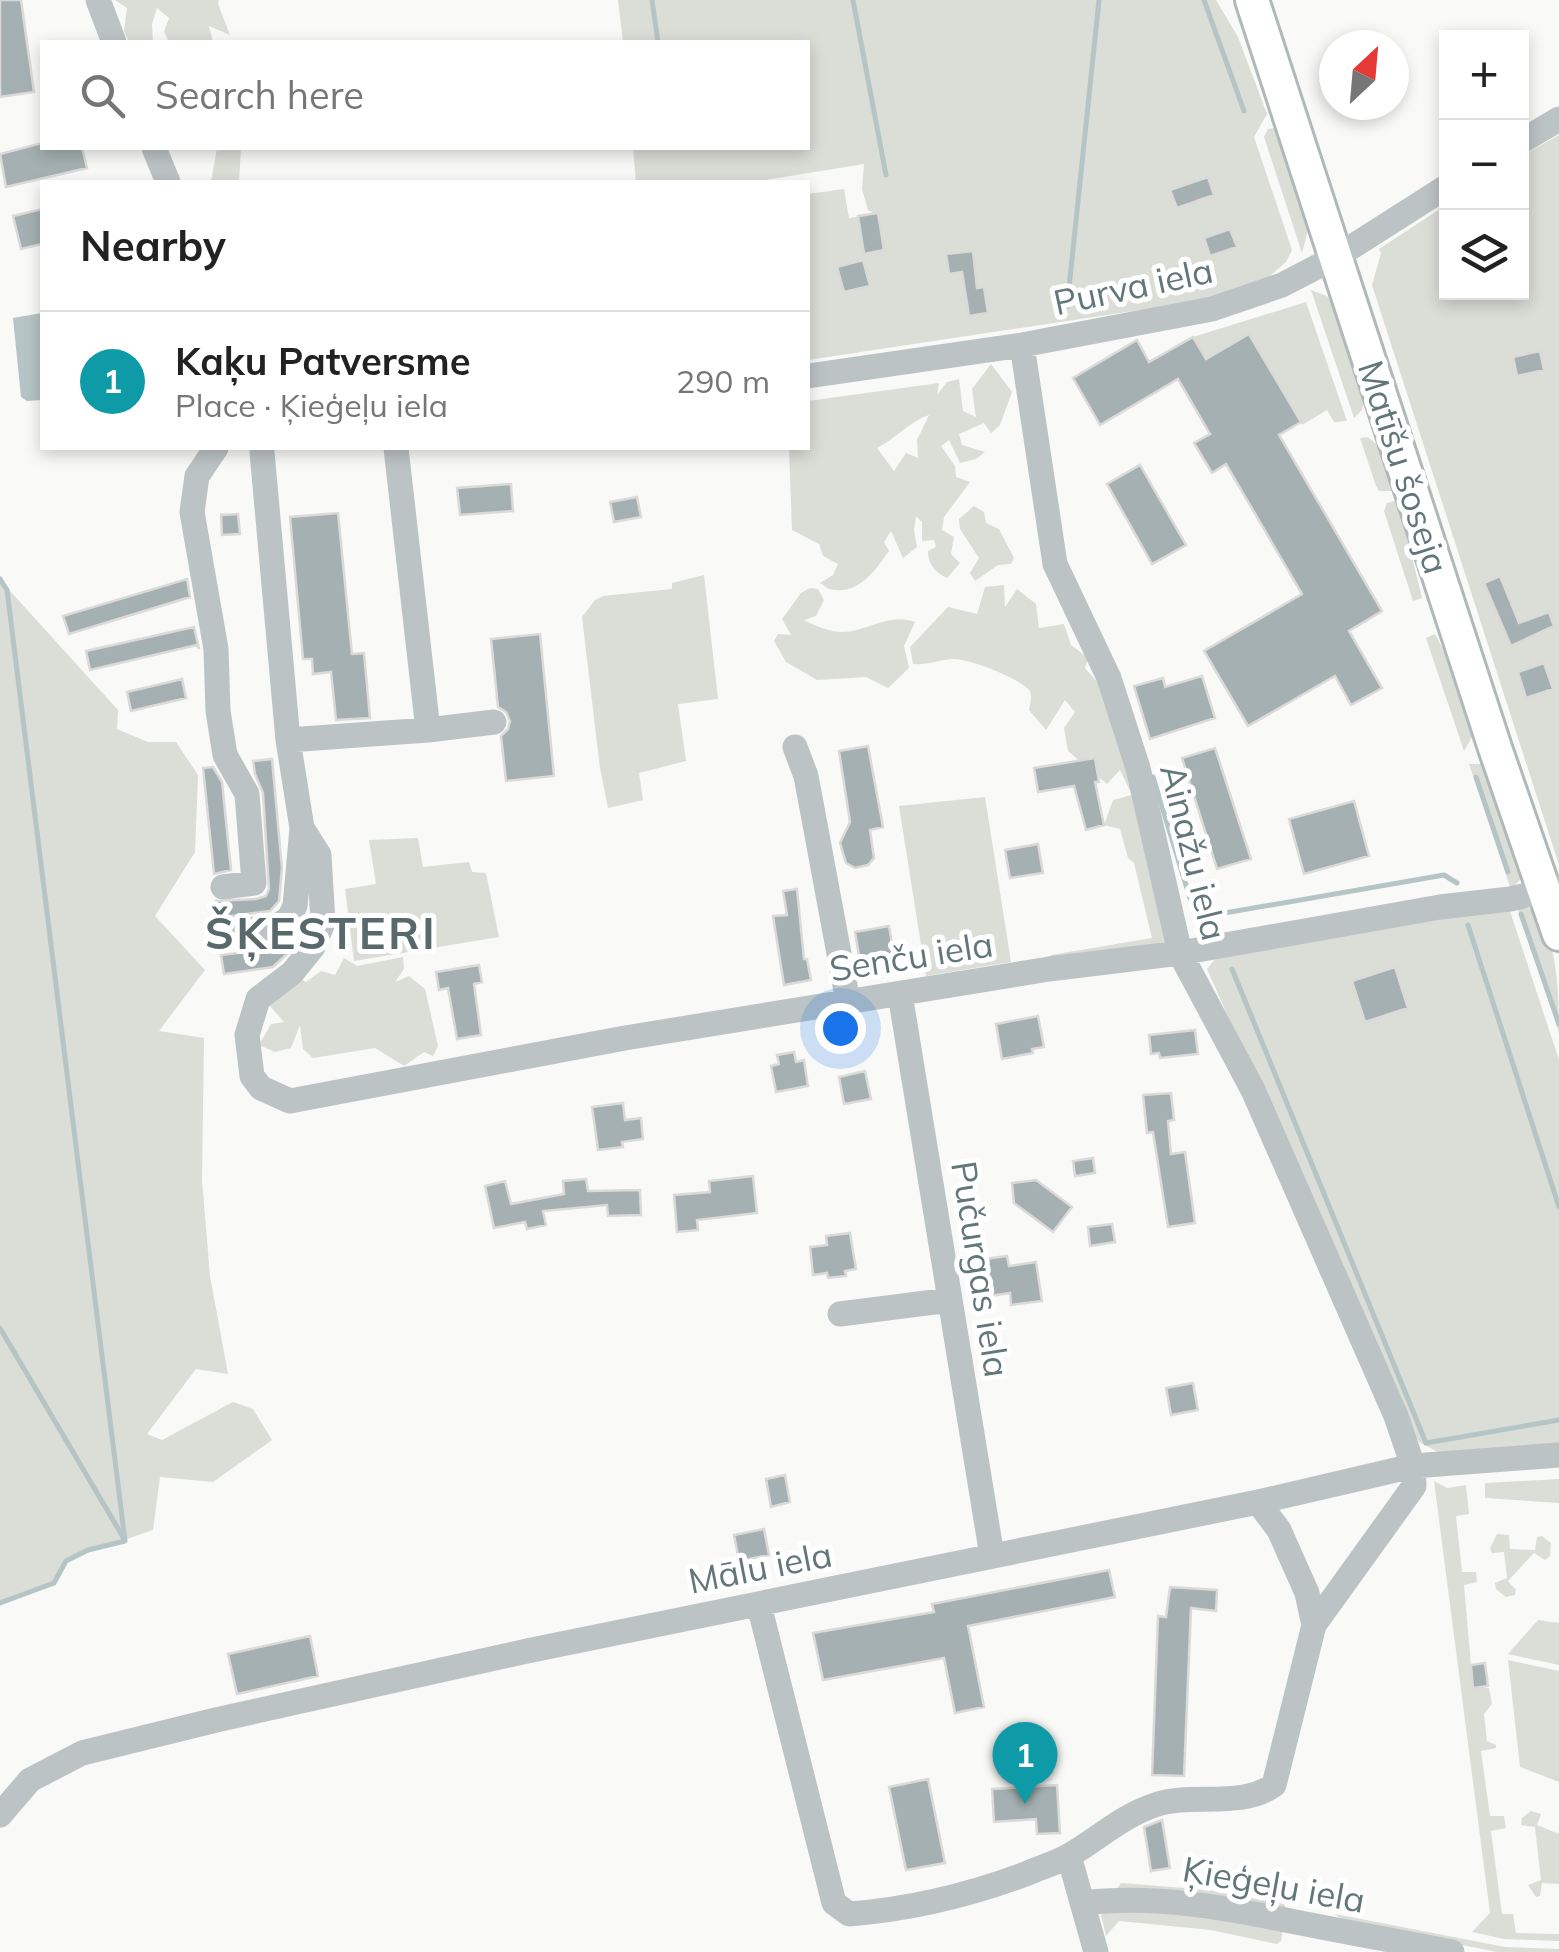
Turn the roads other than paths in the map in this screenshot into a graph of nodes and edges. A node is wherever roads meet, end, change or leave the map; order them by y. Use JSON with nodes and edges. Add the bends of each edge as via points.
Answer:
{"nodes":[{"id":1,"x":98,"y":0,"type":"edge"},
{"id":2,"x":1252,"y":0,"type":"edge"},
{"id":3,"x":113,"y":40,"type":"edge"},
{"id":4,"x":1559,"y":119,"type":"edge"},
{"id":5,"x":1529,"y":137,"type":"edge"},
{"id":6,"x":155,"y":150,"type":"edge"},
{"id":7,"x":167,"y":180,"type":"edge"},
{"id":8,"x":1439,"y":192,"type":"edge"},
{"id":9,"x":1336,"y":258,"type":"junction"},
{"id":10,"x":1022,"y":345,"type":"junction"},
{"id":11,"x":810,"y":376,"type":"edge"},
{"id":12,"x":215,"y":450,"type":"edge"},
{"id":13,"x":263,"y":450,"type":"edge"},
{"id":14,"x":396,"y":450,"type":"edge"},
{"id":15,"x":494,"y":722,"type":"dead end"},
{"id":16,"x":428,"y":730,"type":"junction"},
{"id":17,"x":288,"y":740,"type":"junction"},
{"id":18,"x":795,"y":747,"type":"dead end"},
{"id":19,"x":302,"y":828,"type":"junction"},
{"id":20,"x":223,"y":887,"type":"dead end"},
{"id":21,"x":1552,"y":889,"type":"edge"},
{"id":22,"x":226,"y":932,"type":"dead end"},
{"id":23,"x":1559,"y":934,"type":"edge"},
{"id":24,"x":1180,"y":952,"type":"junction"},
{"id":25,"x":900,"y":994,"type":"junction"},
{"id":26,"x":848,"y":1002,"type":"junction"},
{"id":27,"x":950,"y":1300,"type":"junction"},
{"id":28,"x":840,"y":1314,"type":"dead end"},
{"id":29,"x":1559,"y":1455,"type":"edge"},
{"id":30,"x":1413,"y":1466,"type":"junction"},
{"id":31,"x":1258,"y":1502,"type":"junction"},
{"id":32,"x":992,"y":1556,"type":"junction"},
{"id":33,"x":758,"y":1605,"type":"junction"},
{"id":34,"x":1314,"y":1625,"type":"junction"},
{"id":35,"x":0,"y":1815,"type":"edge"},
{"id":36,"x":1069,"y":1856,"type":"junction"},
{"id":37,"x":1082,"y":1903,"type":"junction"},
{"id":38,"x":1096,"y":1952,"type":"edge"},
{"id":39,"x":1452,"y":1952,"type":"edge"}],
"edges":[{"from":1,"to":3,"type":"street"},
{"from":2,"to":9,"type":"main road","name":"Matīšu šoseja"},
{"from":4,"to":5,"type":"street"},
{"from":6,"to":7,"type":"street"},
{"from":8,"to":9,"type":"street","name":"Purva iela"},
{"from":9,"to":10,"type":"street","name":"Purva iela","via":[[1212,308]]},
{"from":9,"to":21,"type":"main road","name":"Matīšu šoseja"},
{"from":10,"to":11,"type":"street","name":"Purva iela"},
{"from":10,"to":24,"type":"street","name":"Ainažu iela","via":[[1054,564],[1109,678],[1138,768]]},
{"from":12,"to":20,"type":"street","via":[[198,476],[192,512],[216,649],[225,754],[247,794],[254,883]]},
{"from":13,"to":17,"type":"street"},
{"from":14,"to":16,"type":"street"},
{"from":15,"to":16,"type":"street"},
{"from":16,"to":17,"type":"street"},
{"from":17,"to":19,"type":"street"},
{"from":18,"to":26,"type":"street"},
{"from":19,"to":22,"type":"street","via":[[289,918],[276,927]]},
{"from":19,"to":26,"type":"street","name":"Senču iela","via":[[320,854],[323,923],[292,973],[258,999],[247,1035],[252,1076],[260,1088],[290,1101]]},
{"from":21,"to":23,"type":"main road","name":"Matīšu šoseja"},
{"from":21,"to":24,"type":"street","name":"Senču iela"},
{"from":24,"to":25,"type":"street","name":"Senču iela"},
{"from":24,"to":30,"type":"street","name":"Ainažu iela","via":[[1253,1090]]},
{"from":25,"to":26,"type":"street","name":"Senču iela"},
{"from":25,"to":27,"type":"street","name":"Pučurgas iela"},
{"from":27,"to":28,"type":"street"},
{"from":27,"to":32,"type":"street","name":"Pučurgas iela"},
{"from":29,"to":30,"type":"street","name":"Mālu iela"},
{"from":30,"to":31,"type":"street","name":"Mālu iela"},
{"from":30,"to":34,"type":"street","via":[[1414,1486]]},
{"from":31,"to":32,"type":"street","name":"Mālu iela"},
{"from":31,"to":34,"type":"street","via":[[1308,1593]]},
{"from":32,"to":33,"type":"street","name":"Mālu iela"},
{"from":33,"to":35,"type":"street","name":"Mālu iela","via":[[82,1753],[30,1780]]},
{"from":33,"to":36,"type":"street","via":[[834,1903],[850,1914],[928,1903],[986,1889]]},
{"from":34,"to":36,"type":"street","via":[[1274,1785],[1230,1798],[1158,1803],[1114,1822]]},
{"from":36,"to":37,"type":"street"},
{"from":37,"to":38,"type":"street"},
{"from":37,"to":39,"type":"street","name":"Ķieģeļu iela","via":[[1167,1900],[1224,1907]]}]}
